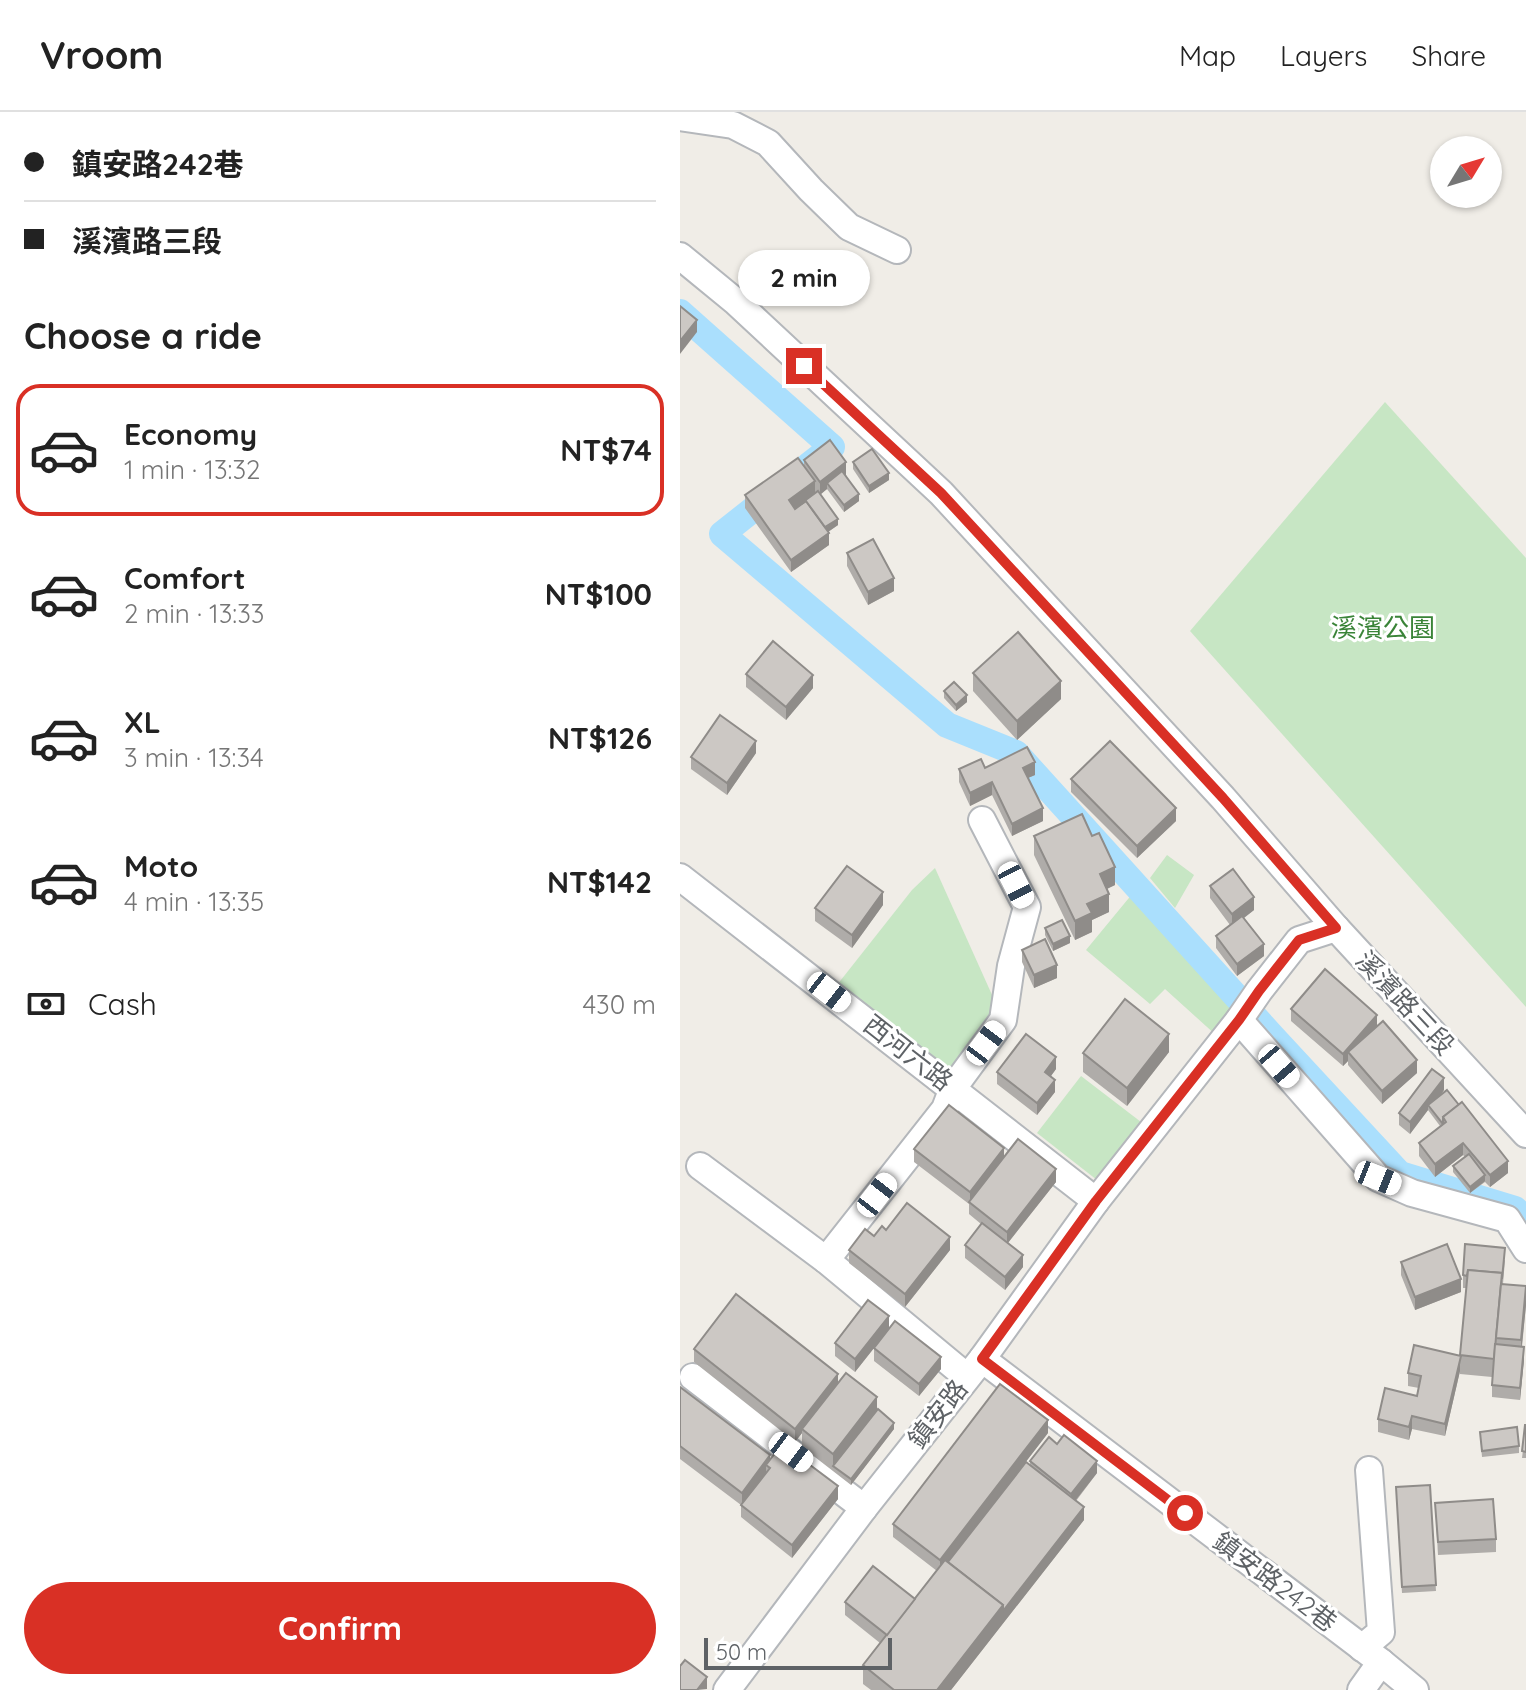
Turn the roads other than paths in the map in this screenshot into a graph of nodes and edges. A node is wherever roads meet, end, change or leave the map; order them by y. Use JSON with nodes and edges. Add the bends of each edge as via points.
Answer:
{"nodes":[{"id":1,"x":680,"y":117,"type":"edge"},
{"id":2,"x":897,"y":250,"type":"dead end"},
{"id":3,"x":683,"y":266,"type":"edge"},
{"id":4,"x":982,"y":820,"type":"dead end"},
{"id":5,"x":680,"y":877,"type":"edge"},
{"id":6,"x":1336,"y":928,"type":"junction"},
{"id":7,"x":1239,"y":1020,"type":"junction"},
{"id":8,"x":953,"y":1088,"type":"junction"},
{"id":9,"x":1526,"y":1134,"type":"edge"},
{"id":10,"x":700,"y":1166,"type":"dead end"},
{"id":11,"x":1096,"y":1201,"type":"junction"},
{"id":12,"x":1526,"y":1249,"type":"edge"},
{"id":13,"x":826,"y":1260,"type":"junction"},
{"id":14,"x":974,"y":1368,"type":"junction"},
{"id":15,"x":693,"y":1377,"type":"dead end"},
{"id":16,"x":1369,"y":1470,"type":"dead end"},
{"id":17,"x":864,"y":1508,"type":"junction"},
{"id":18,"x":1372,"y":1655,"type":"junction"},
{"id":19,"x":727,"y":1690,"type":"edge"},
{"id":20,"x":1361,"y":1690,"type":"edge"},
{"id":21,"x":1415,"y":1690,"type":"edge"}],
"edges":[{"from":1,"to":2,"type":"street","via":[[733,125],[768,143],[849,227]]},
{"from":3,"to":6,"type":"street","name":"溪濱路三段","via":[[736,302],[941,493]]},
{"from":4,"to":8,"type":"street","via":[[1027,907],[1003,1020]]},
{"from":5,"to":8,"type":"street","name":"西河六路"},
{"from":6,"to":7,"type":"street","name":"鎮安路","via":[[1299,940]]},
{"from":6,"to":9,"type":"street","name":"溪濱路三段"},
{"from":7,"to":11,"type":"street","name":"鎮安路"},
{"from":7,"to":12,"type":"street","via":[[1378,1178],[1507,1219]]},
{"from":8,"to":11,"type":"street","name":"西河六路"},
{"from":8,"to":13,"type":"street","via":[[945,1109]]},
{"from":10,"to":13,"type":"street","name":"鎮安路242巷"},
{"from":11,"to":14,"type":"street","name":"鎮安路"},
{"from":13,"to":14,"type":"street","name":"鎮安路242巷"},
{"from":14,"to":17,"type":"street","name":"鎮安路"},
{"from":14,"to":18,"type":"street","name":"鎮安路242巷"},
{"from":15,"to":17,"type":"street"},
{"from":16,"to":18,"type":"street","via":[[1381,1632]]},
{"from":17,"to":19,"type":"street","name":"鎮安路"},
{"from":18,"to":20,"type":"street"},
{"from":18,"to":21,"type":"street","name":"鎮安路242巷"}]}
